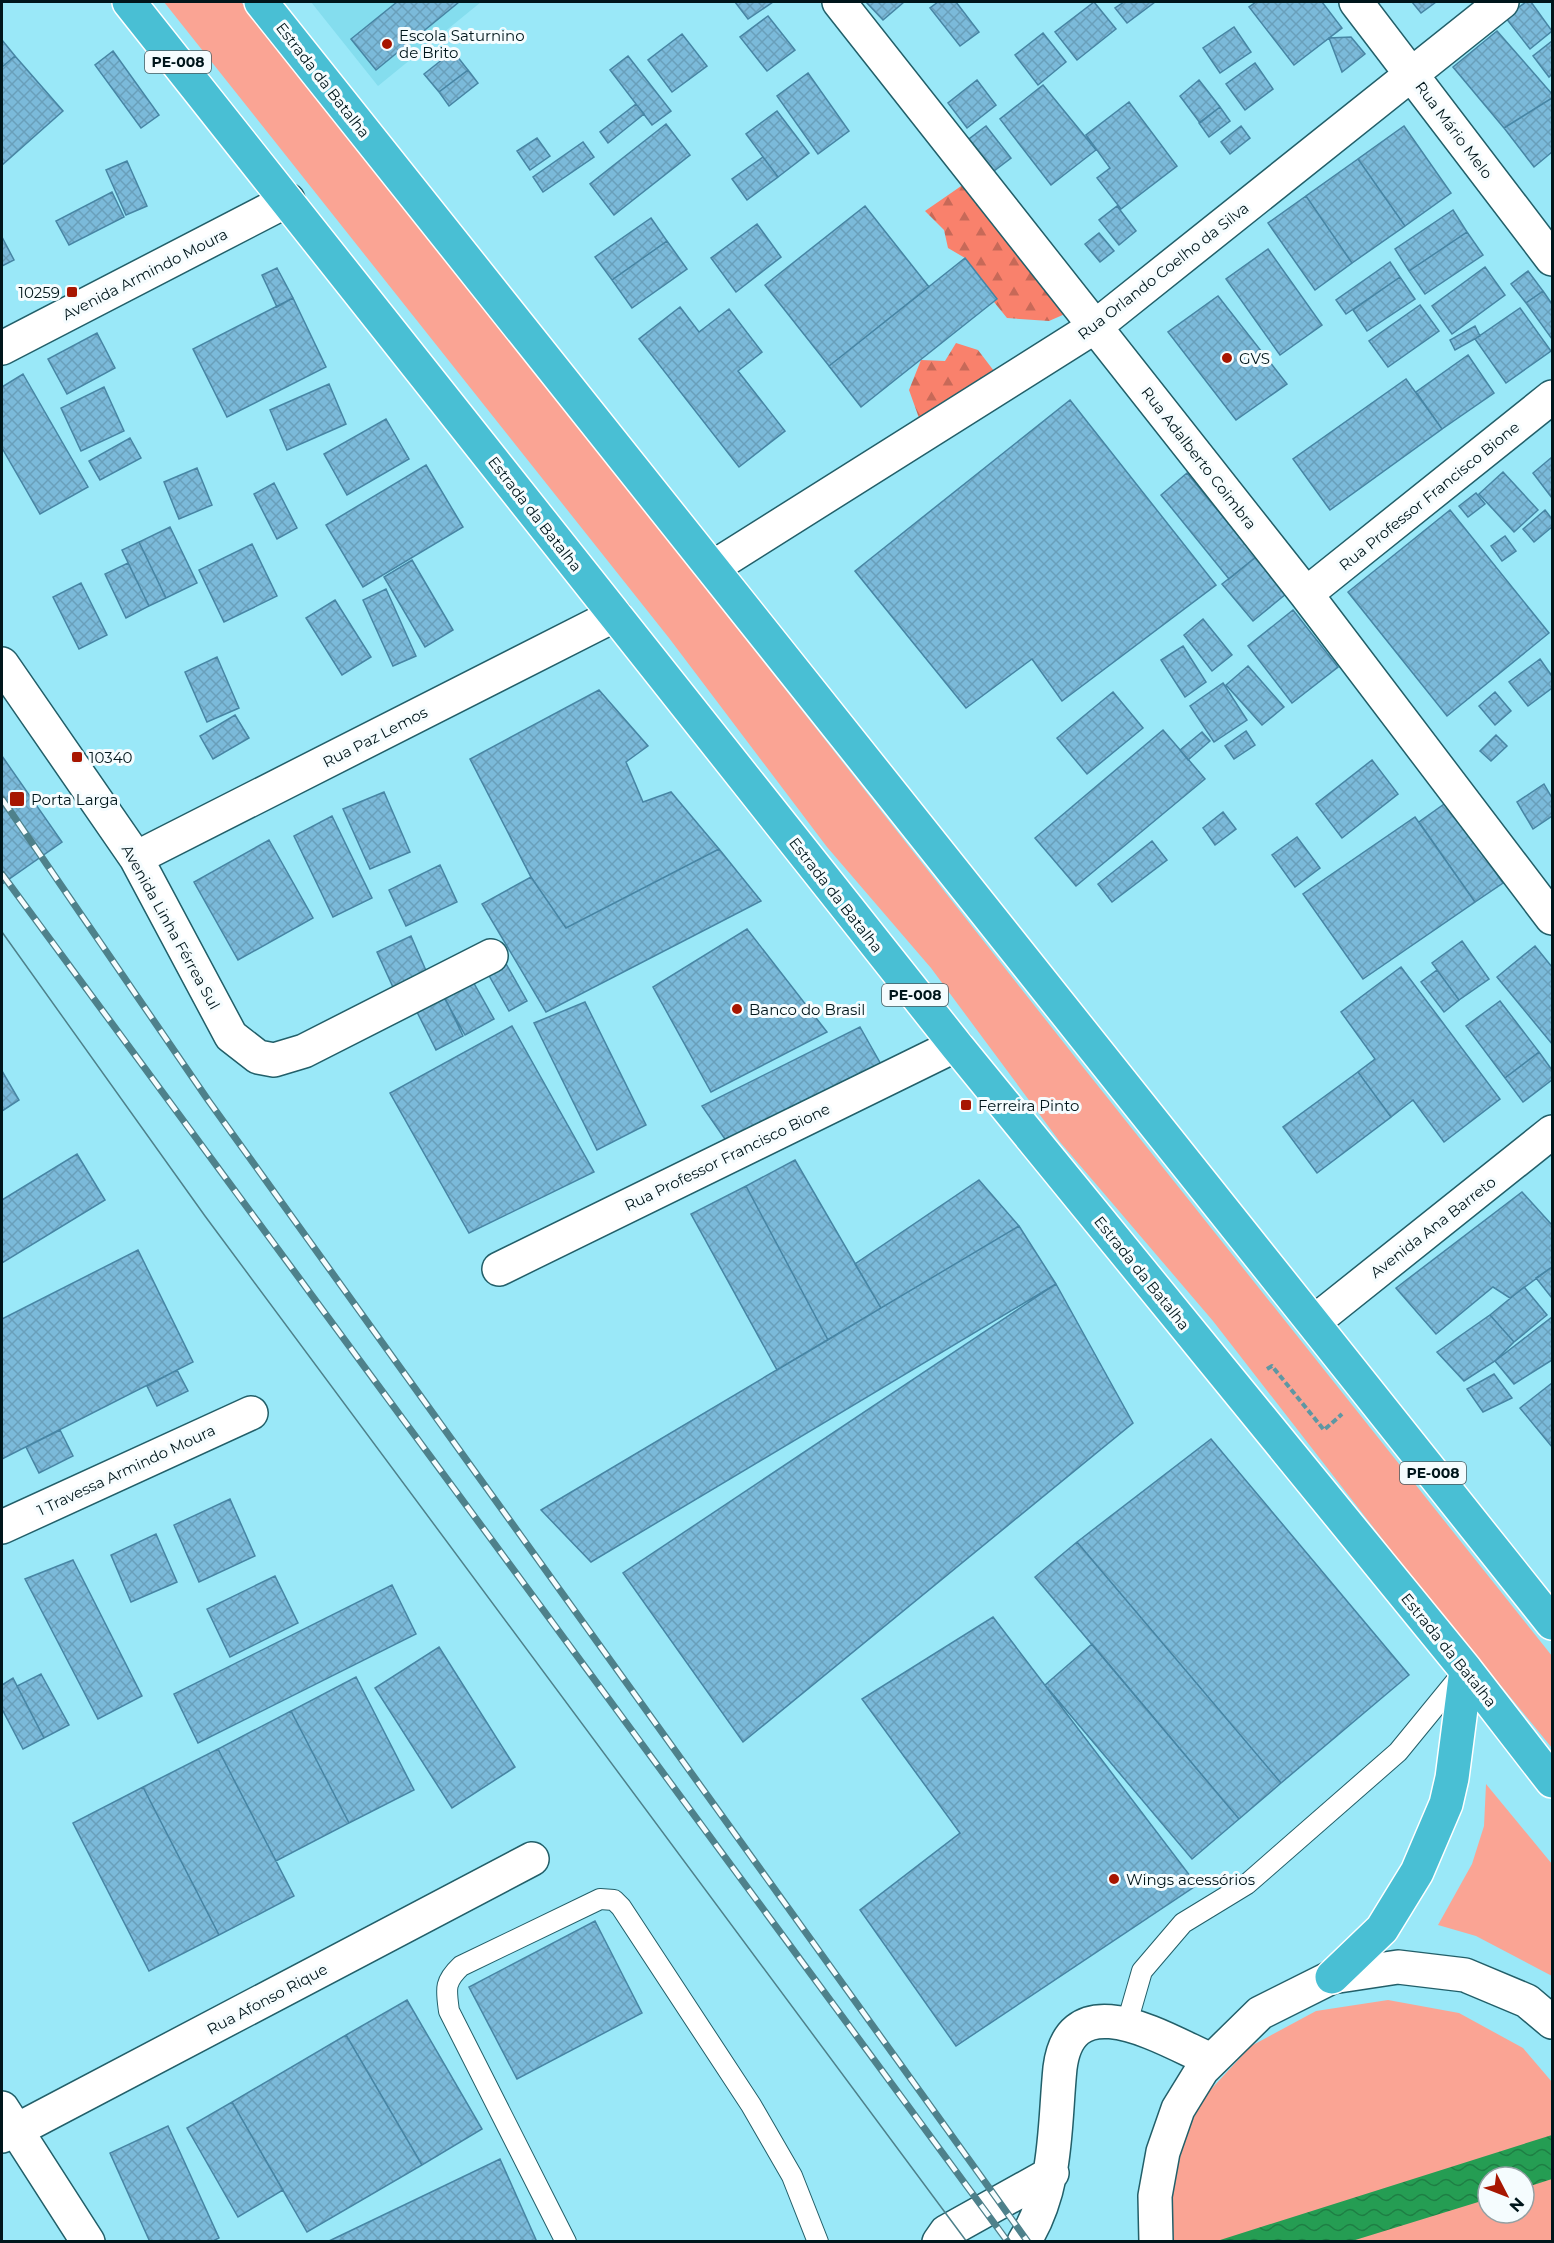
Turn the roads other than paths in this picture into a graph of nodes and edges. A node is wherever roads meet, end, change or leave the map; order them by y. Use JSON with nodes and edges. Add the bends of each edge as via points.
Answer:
{"nodes":[{"id":1,"x":129,"y":2,"type":"edge"},
{"id":2,"x":261,"y":2,"type":"edge"},
{"id":3,"x":839,"y":2,"type":"edge"},
{"id":4,"x":1356,"y":2,"type":"edge"},
{"id":5,"x":1502,"y":2,"type":"edge"},
{"id":6,"x":1413,"y":75,"type":"junction"},
{"id":7,"x":288,"y":200,"type":"junction"},
{"id":8,"x":1552,"y":259,"type":"edge"},
{"id":9,"x":1096,"y":326,"type":"junction"},
{"id":10,"x":2,"y":348,"type":"edge"},
{"id":11,"x":1552,"y":397,"type":"edge"},
{"id":12,"x":712,"y":568,"type":"junction"},
{"id":13,"x":1306,"y":594,"type":"junction"},
{"id":14,"x":615,"y":615,"type":"junction"},
{"id":15,"x":2,"y":664,"type":"edge"},
{"id":16,"x":136,"y":858,"type":"junction"},
{"id":17,"x":1552,"y":918,"type":"edge"},
{"id":18,"x":491,"y":956,"type":"dead end"},
{"id":19,"x":956,"y":1045,"type":"junction"},
{"id":20,"x":1552,"y":1132,"type":"edge"},
{"id":21,"x":499,"y":1269,"type":"dead end"},
{"id":22,"x":1314,"y":1322,"type":"junction"},
{"id":23,"x":251,"y":1413,"type":"dead end"},
{"id":24,"x":2,"y":1527,"type":"edge"},
{"id":25,"x":1552,"y":1623,"type":"edge"},
{"id":26,"x":1466,"y":1670,"type":"junction"},
{"id":27,"x":1552,"y":1781,"type":"edge"},
{"id":28,"x":532,"y":1859,"type":"dead end"},
{"id":29,"x":1332,"y":1977,"type":"junction"},
{"id":30,"x":1552,"y":2022,"type":"edge"},
{"id":31,"x":1127,"y":2023,"type":"junction"},
{"id":32,"x":1211,"y":2060,"type":"junction"},
{"id":33,"x":7,"y":2125,"type":"edge"},
{"id":34,"x":1052,"y":2173,"type":"junction"},
{"id":35,"x":88,"y":2241,"type":"edge"},
{"id":36,"x":566,"y":2241,"type":"edge"},
{"id":37,"x":818,"y":2241,"type":"edge"},
{"id":38,"x":939,"y":2241,"type":"edge"},
{"id":39,"x":1024,"y":2241,"type":"edge"},
{"id":40,"x":1156,"y":2241,"type":"edge"}],
"edges":[{"from":1,"to":7,"type":"highway","name":"Estrada da Batalha","number":"PE-008"},
{"from":2,"to":12,"type":"highway","name":"Estrada da Batalha","number":"PE-008"},
{"from":3,"to":9,"type":"street","name":"Rua Adalberto Coimbra"},
{"from":4,"to":6,"type":"street","name":"Rua Mário Melo"},
{"from":5,"to":6,"type":"street","name":"Rua Orlando Coelho da Silva"},
{"from":6,"to":8,"type":"street","name":"Rua Mário Melo"},
{"from":6,"to":9,"type":"street","name":"Rua Orlando Coelho da Silva"},
{"from":7,"to":10,"type":"street","name":"Avenida Armindo Moura"},
{"from":7,"to":14,"type":"highway","name":"Estrada da Batalha","number":"PE-008"},
{"from":9,"to":12,"type":"street","name":"Rua Orlando Coelho da Silva"},
{"from":9,"to":13,"type":"street","name":"Rua Adalberto Coimbra"},
{"from":11,"to":13,"type":"street","name":"Rua Professor Francisco Bione"},
{"from":12,"to":22,"type":"highway","name":"Estrada da Batalha","number":"PE-008"},
{"from":13,"to":17,"type":"street","name":"Rua Adalberto Coimbra"},
{"from":14,"to":16,"type":"street","name":"Rua Paz Lemos"},
{"from":14,"to":19,"type":"highway","name":"Estrada da Batalha","number":"PE-008"},
{"from":15,"to":16,"type":"street","name":"Avenida Linha Férrea Sul"},
{"from":16,"to":18,"type":"street","name":"Avenida Linha Férrea Sul","via":[[231,1036],[258,1058],[274,1060],[304,1051]]},
{"from":19,"to":21,"type":"street","name":"Rua Professor Francisco Bione"},
{"from":19,"to":26,"type":"highway","name":"Estrada da Batalha","number":"PE-008"},
{"from":20,"to":22,"type":"street","name":"Avenida Ana Barreto"},
{"from":22,"to":25,"type":"highway","name":"Estrada da Batalha","number":"PE-008"},
{"from":23,"to":24,"type":"street","name":"1 Travessa Armindo Moura"},
{"from":26,"to":27,"type":"highway","name":"Estrada da Batalha","number":"PE-008"},
{"from":26,"to":29,"type":"highway","via":[[1452,1778],[1418,1872],[1382,1929]]},
{"from":26,"to":31,"type":"lane","via":[[1398,1752],[1247,1884],[1183,1923],[1142,1971]]},
{"from":28,"to":33,"type":"street","name":"Rua Afonso Rique"},
{"from":29,"to":30,"type":"street","via":[[1398,1967],[1465,1975],[1527,2001]]},
{"from":29,"to":32,"type":"street","via":[[1260,2013]]},
{"from":31,"to":32,"type":"street"},
{"from":31,"to":34,"type":"street","via":[[1095,2022],[1078,2028],[1068,2038],[1062,2050]]},
{"from":32,"to":40,"type":"street","via":[[1178,2109],[1163,2152],[1155,2196]]},
{"from":33,"to":35,"type":"street"},
{"from":34,"to":38,"type":"street","via":[[946,2232]]},
{"from":34,"to":39,"type":"street","via":[[1037,2220]]},
{"from":36,"to":37,"type":"lane","via":[[449,2011],[446,1991],[450,1977],[461,1966],[559,1917],[608,1898],[621,1907],[751,2106],[792,2176]]}]}
